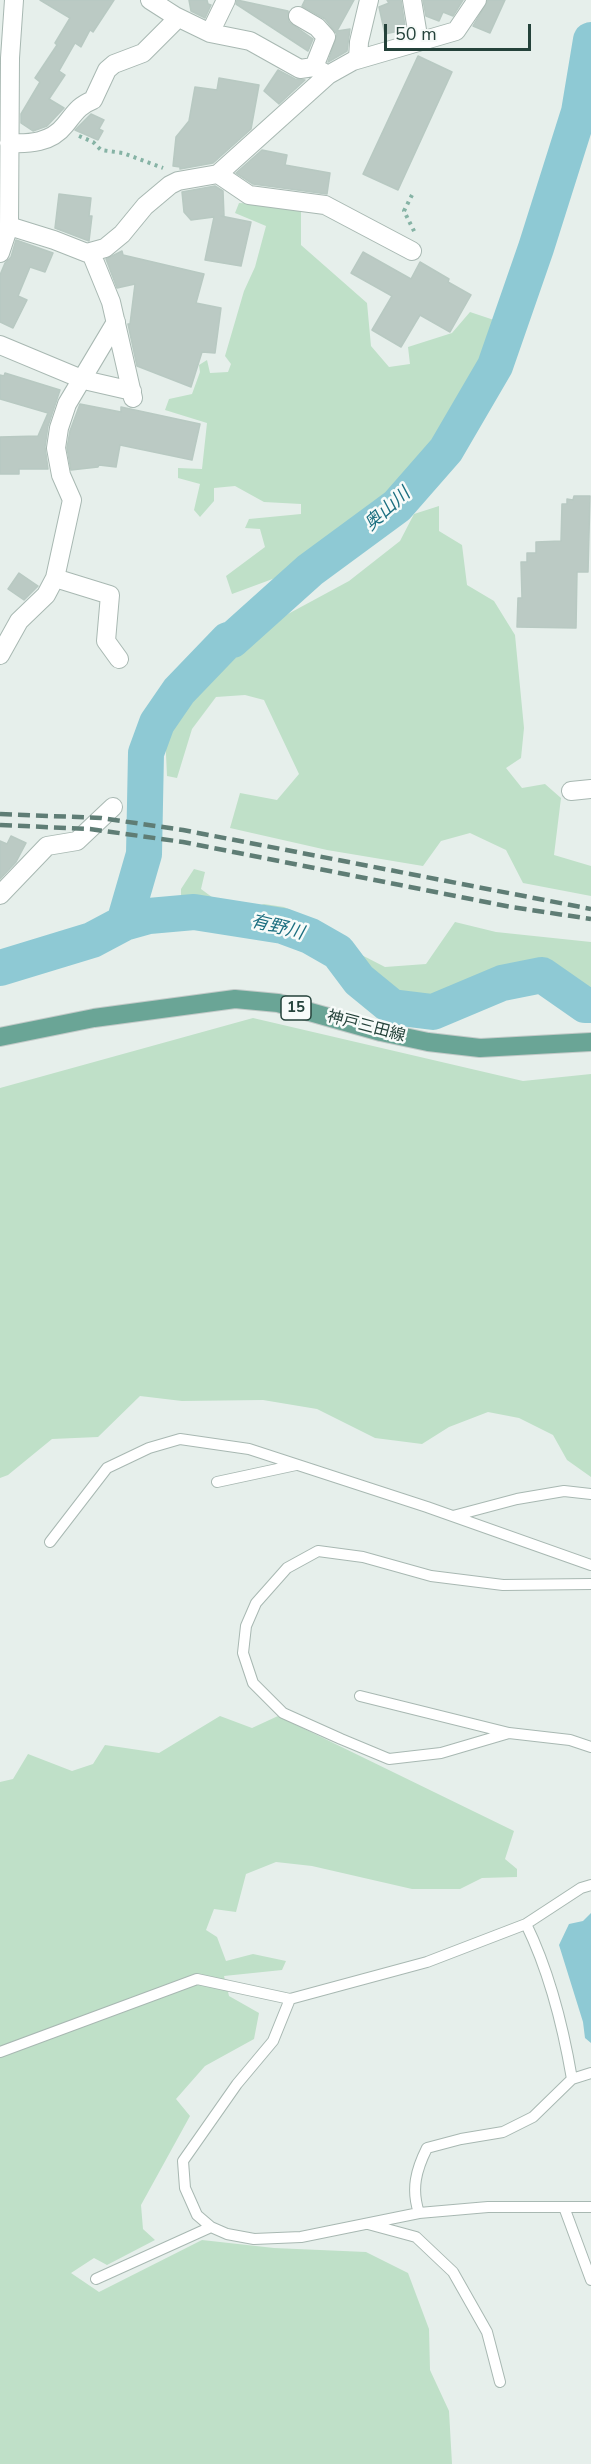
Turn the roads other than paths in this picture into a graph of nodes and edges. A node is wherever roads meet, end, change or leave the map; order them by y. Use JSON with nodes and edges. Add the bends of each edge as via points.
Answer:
{"nodes":[{"id":1,"x":14,"y":0,"type":"edge"},
{"id":2,"x":150,"y":0,"type":"edge"},
{"id":3,"x":226,"y":0,"type":"edge"},
{"id":4,"x":369,"y":0,"type":"edge"},
{"id":5,"x":411,"y":0,"type":"edge"},
{"id":6,"x":477,"y":0,"type":"edge"},
{"id":7,"x":298,"y":16,"type":"dead end"},
{"id":8,"x":178,"y":18,"type":"junction"},
{"id":9,"x":210,"y":33,"type":"junction"},
{"id":10,"x":419,"y":42,"type":"junction"},
{"id":11,"x":5,"y":56,"type":"edge"},
{"id":12,"x":358,"y":59,"type":"junction"},
{"id":13,"x":321,"y":71,"type":"junction"},
{"id":14,"x":9,"y":143,"type":"junction"},
{"id":15,"x":218,"y":174,"type":"junction"},
{"id":16,"x":9,"y":226,"type":"junction"},
{"id":17,"x":412,"y":251,"type":"road end"},
{"id":18,"x":0,"y":253,"type":"edge"},
{"id":19,"x":91,"y":253,"type":"junction"},
{"id":20,"x":116,"y":322,"type":"junction"},
{"id":21,"x":0,"y":345,"type":"edge"},
{"id":22,"x":82,"y":379,"type":"junction"},
{"id":23,"x":55,"y":578,"type":"junction"},
{"id":24,"x":0,"y":655,"type":"edge"},
{"id":25,"x":118,"y":659,"type":"dead end"},
{"id":26,"x":591,"y":789,"type":"edge"},
{"id":27,"x":571,"y":791,"type":"dead end"},
{"id":28,"x":113,"y":807,"type":"dead end"},
{"id":29,"x":0,"y":895,"type":"edge"},
{"id":30,"x":0,"y":1037,"type":"edge"},
{"id":31,"x":591,"y":1042,"type":"edge"},
{"id":32,"x":296,"y":1465,"type":"junction"},
{"id":33,"x":218,"y":1482,"type":"dead end"},
{"id":34,"x":591,"y":1494,"type":"edge"},
{"id":35,"x":452,"y":1516,"type":"junction"},
{"id":36,"x":50,"y":1542,"type":"dead end"},
{"id":37,"x":591,"y":1565,"type":"edge"},
{"id":38,"x":591,"y":1584,"type":"edge"},
{"id":39,"x":360,"y":1696,"type":"dead end"},
{"id":40,"x":509,"y":1733,"type":"junction"},
{"id":41,"x":591,"y":1747,"type":"edge"},
{"id":42,"x":591,"y":1885,"type":"edge"},
{"id":43,"x":526,"y":1924,"type":"junction"},
{"id":44,"x":290,"y":1999,"type":"junction"},
{"id":45,"x":0,"y":2052,"type":"edge"},
{"id":46,"x":591,"y":2073,"type":"edge"},
{"id":47,"x":572,"y":2079,"type":"junction"},
{"id":48,"x":564,"y":2207,"type":"junction"},
{"id":49,"x":591,"y":2207,"type":"edge"},
{"id":50,"x":419,"y":2213,"type":"junction"},
{"id":51,"x":362,"y":2223,"type":"junction"},
{"id":52,"x":211,"y":2227,"type":"junction"},
{"id":53,"x":96,"y":2279,"type":"dead end"},
{"id":54,"x":591,"y":2280,"type":"edge"},
{"id":55,"x":500,"y":2382,"type":"dead end"}],
"edges":[{"from":1,"to":11,"type":"street"},
{"from":2,"to":8,"type":"street"},
{"from":3,"to":9,"type":"street"},
{"from":4,"to":12,"type":"street","via":[[358,42]]},
{"from":5,"to":10,"type":"street"},
{"from":6,"to":10,"type":"street","via":[[456,31]]},
{"from":7,"to":13,"type":"street","via":[[326,37]]},
{"from":8,"to":9,"type":"street"},
{"from":8,"to":14,"type":"street","via":[[143,53],[107,70],[93,100],[80,105],[54,136],[31,144]]},
{"from":9,"to":13,"type":"street","via":[[250,41],[300,69]]},
{"from":10,"to":12,"type":"street"},
{"from":11,"to":14,"type":"street"},
{"from":12,"to":13,"type":"street"},
{"from":13,"to":15,"type":"street"},
{"from":14,"to":16,"type":"street"},
{"from":15,"to":17,"type":"street","via":[[249,195],[325,205]]},
{"from":15,"to":19,"type":"street","via":[[170,185],[145,206],[122,234],[105,248]]},
{"from":16,"to":18,"type":"street"},
{"from":16,"to":19,"type":"street"},
{"from":19,"to":20,"type":"street"},
{"from":20,"to":22,"type":"street"},
{"from":20,"to":22,"type":"street","via":[[133,395]]},
{"from":21,"to":22,"type":"street"},
{"from":22,"to":23,"type":"street","via":[[67,404],[56,448],[61,475],[72,500]]},
{"from":23,"to":24,"type":"street","via":[[46,595],[19,621]]},
{"from":23,"to":25,"type":"street","via":[[110,595],[106,641]]},
{"from":26,"to":27,"type":"street"},
{"from":28,"to":29,"type":"street","via":[[76,841],[47,846]]},
{"from":30,"to":31,"type":"main road","name":"神戸三田線","number":"15","via":[[94,1018],[235,999],[278,1003],[428,1042],[480,1048]]},
{"from":32,"to":33,"type":"lane"},
{"from":32,"to":35,"type":"lane"},
{"from":32,"to":36,"type":"lane","via":[[249,1449],[180,1439],[149,1448],[108,1468]]},
{"from":34,"to":35,"type":"lane","via":[[564,1491]]},
{"from":35,"to":37,"type":"lane"},
{"from":38,"to":40,"type":"lane","via":[[504,1585],[431,1576],[363,1557],[318,1551],[286,1568],[256,1603],[246,1626],[243,1653],[253,1683],[283,1713],[389,1759],[441,1753]]},
{"from":39,"to":40,"type":"lane"},
{"from":40,"to":41,"type":"lane","via":[[570,1740]]},
{"from":42,"to":43,"type":"lane"},
{"from":43,"to":44,"type":"lane","via":[[427,1962]]},
{"from":43,"to":47,"type":"lane","via":[[563,2028]]},
{"from":44,"to":45,"type":"lane","via":[[197,1979]]},
{"from":44,"to":52,"type":"lane","via":[[273,2041],[183,2161],[185,2188],[197,2215]]},
{"from":46,"to":47,"type":"lane"},
{"from":47,"to":50,"type":"lane","via":[[533,2117],[503,2132],[428,2148],[417,2168],[414,2197]]},
{"from":48,"to":49,"type":"lane"},
{"from":48,"to":50,"type":"lane","via":[[488,2207]]},
{"from":48,"to":54,"type":"lane"},
{"from":50,"to":51,"type":"lane"},
{"from":51,"to":52,"type":"lane","via":[[301,2237],[254,2239]]},
{"from":51,"to":55,"type":"lane","via":[[416,2236],[453,2272],[487,2332]]},
{"from":52,"to":53,"type":"lane"}]}
